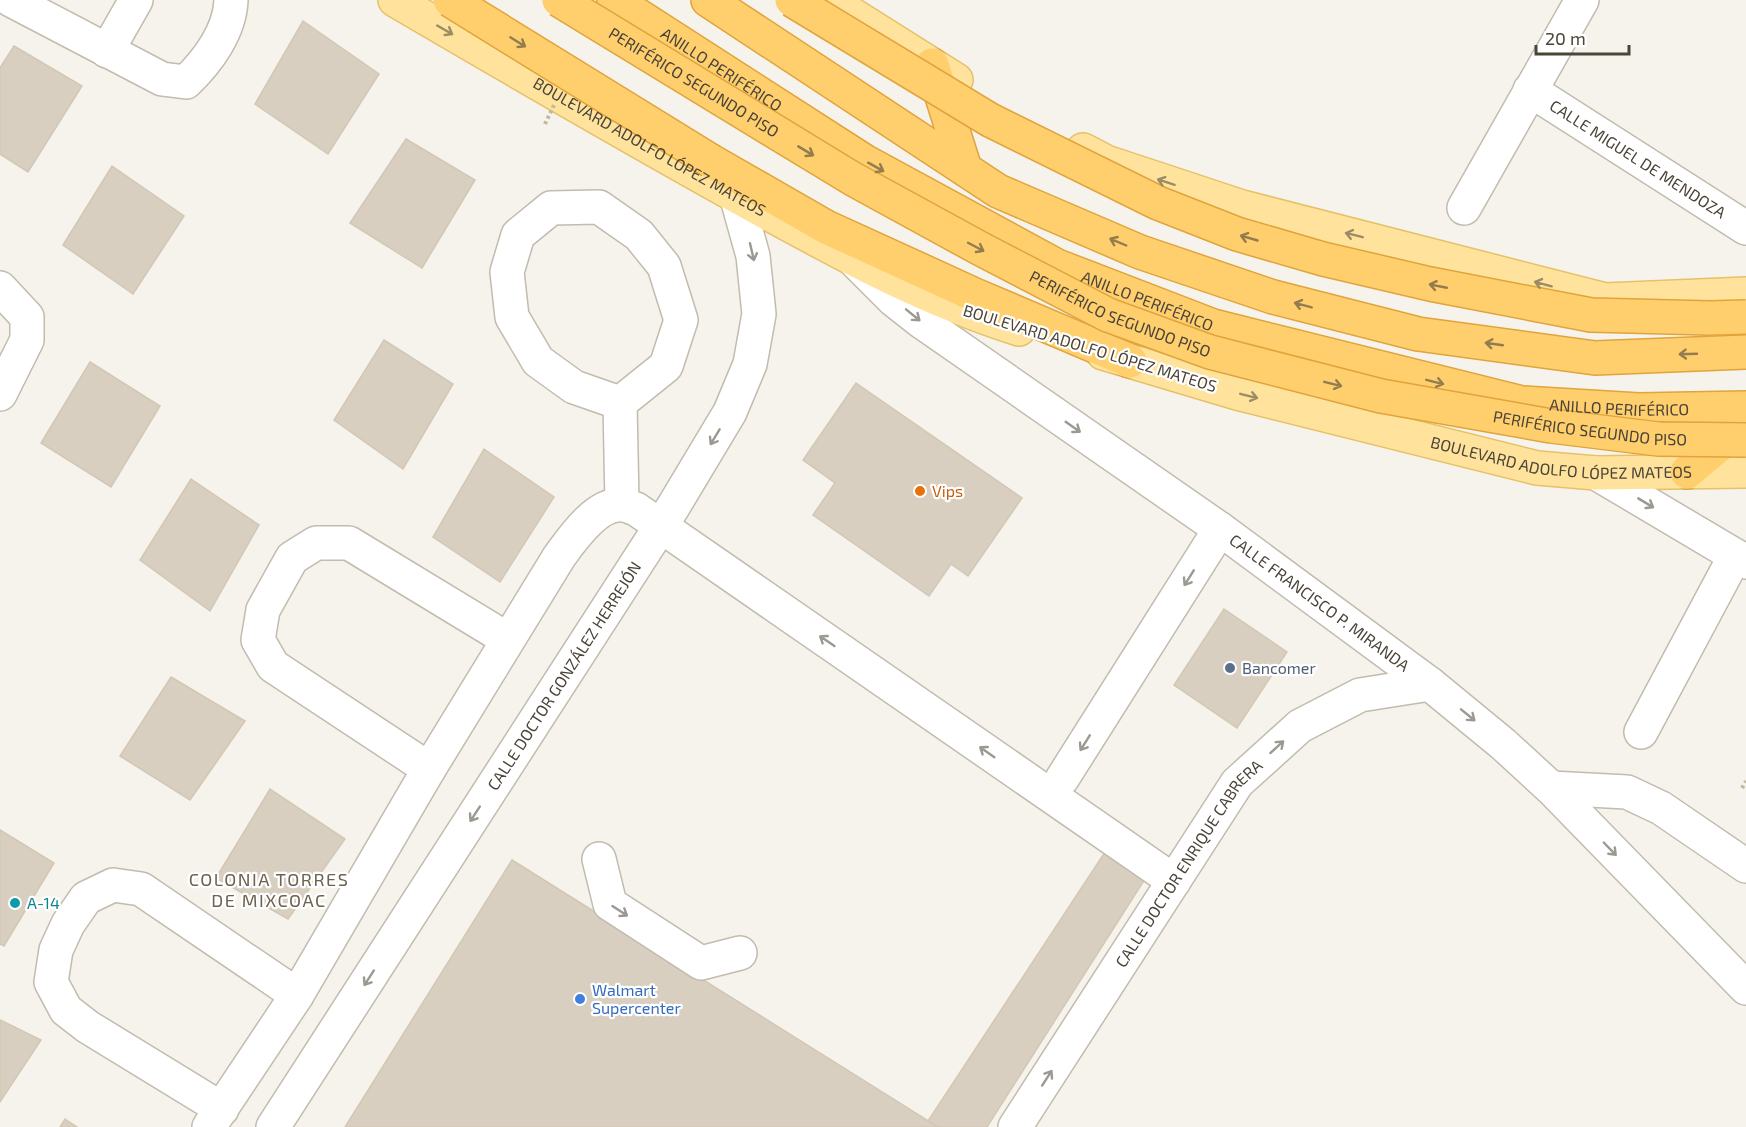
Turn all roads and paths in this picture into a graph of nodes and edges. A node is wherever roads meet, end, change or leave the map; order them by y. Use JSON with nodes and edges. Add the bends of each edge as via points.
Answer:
{"nodes":[{"id":1,"x":11,"y":0,"type":"edge"},
{"id":2,"x":136,"y":0,"type":"edge"},
{"id":3,"x":231,"y":0,"type":"edge"},
{"id":4,"x":395,"y":0,"type":"edge"},
{"id":5,"x":450,"y":0,"type":"edge"},
{"id":6,"x":559,"y":0,"type":"edge"},
{"id":7,"x":614,"y":0,"type":"edge"},
{"id":8,"x":708,"y":0,"type":"edge"},
{"id":9,"x":792,"y":0,"type":"edge"},
{"id":10,"x":829,"y":0,"type":"edge"},
{"id":11,"x":1582,"y":0,"type":"edge"},
{"id":12,"x":49,"y":9,"type":"edge"},
{"id":13,"x":107,"y":51,"type":"junction"},
{"id":14,"x":932,"y":65,"type":"junction"},
{"id":15,"x":1530,"y":90,"type":"junction"},
{"id":16,"x":965,"y":169,"type":"junction"},
{"id":17,"x":736,"y":195,"type":"junction"},
{"id":18,"x":1464,"y":208,"type":"dead end"},
{"id":19,"x":1746,"y":228,"type":"edge"},
{"id":20,"x":855,"y":261,"type":"junction"},
{"id":21,"x":0,"y":288,"type":"edge"},
{"id":22,"x":1746,"y":294,"type":"edge"},
{"id":23,"x":1746,"y":317,"type":"edge"},
{"id":24,"x":1746,"y":352,"type":"edge"},
{"id":25,"x":1130,"y":361,"type":"junction"},
{"id":26,"x":1,"y":389,"type":"edge"},
{"id":27,"x":620,"y":403,"type":"junction"},
{"id":28,"x":1746,"y":408,"type":"edge"},
{"id":29,"x":1746,"y":423,"type":"edge"},
{"id":30,"x":1746,"y":440,"type":"edge"},
{"id":31,"x":1746,"y":471,"type":"edge"},
{"id":32,"x":1688,"y":472,"type":"junction"},
{"id":33,"x":1596,"y":474,"type":"junction"},
{"id":34,"x":622,"y":504,"type":"junction"},
{"id":35,"x":667,"y":516,"type":"junction"},
{"id":36,"x":1220,"y":529,"type":"junction"},
{"id":37,"x":1741,"y":559,"type":"edge"},
{"id":38,"x":507,"y":639,"type":"junction"},
{"id":39,"x":1430,"y":684,"type":"junction"},
{"id":40,"x":1641,"y":732,"type":"dead end"},
{"id":41,"x":429,"y":769,"type":"junction"},
{"id":42,"x":1062,"y":778,"type":"junction"},
{"id":43,"x":1746,"y":781,"type":"edge"},
{"id":44,"x":1551,"y":788,"type":"junction"},
{"id":45,"x":1742,"y":788,"type":"dead end"},
{"id":46,"x":599,"y":859,"type":"dead end"},
{"id":47,"x":1746,"y":866,"type":"edge"},
{"id":48,"x":1179,"y":872,"type":"junction"},
{"id":49,"x":740,"y":953,"type":"dead end"},
{"id":50,"x":1746,"y":988,"type":"edge"},
{"id":51,"x":297,"y":995,"type":"junction"},
{"id":52,"x":216,"y":1118,"type":"edge"},
{"id":53,"x":273,"y":1127,"type":"edge"},
{"id":54,"x":1015,"y":1127,"type":"edge"}],
"edges":[{"from":1,"to":12,"type":"street"},
{"from":2,"to":13,"type":"street"},
{"from":3,"to":13,"type":"street","via":[[230,16],[206,63],[186,82],[162,80]]},
{"from":4,"to":17,"type":"main road","name":"BOULEVARD ADOLFO LÓPEZ MATEOS","one_way":true},
{"from":5,"to":25,"type":"highway","one_way":true,"bridge":true,"via":[[826,227]]},
{"from":6,"to":30,"type":"highway","name":"PERIFÉRICO SEGUNDO PISO","one_way":true,"bridge":true,"via":[[853,180],[1118,319],[1210,352],[1382,396],[1551,426],[1658,439]]},
{"from":7,"to":28,"type":"highway","name":"ANILLO PERIFÉRICO","one_way":true,"via":[[864,161],[1057,266],[1213,326],[1522,403],[1639,410]]},
{"from":8,"to":16,"type":"highway"},
{"from":23,"to":9,"type":"highway","one_way":true,"bridge":true,"via":[[1591,315],[1430,284],[1237,234],[1158,203],[990,120]]},
{"from":10,"to":14,"type":"main road"},
{"from":11,"to":15,"type":"street"},
{"from":12,"to":13,"type":"street"},
{"from":14,"to":16,"type":"highway"},
{"from":22,"to":14,"type":"main road","one_way":true,"via":[[1605,300],[1242,207],[1106,162],[1012,116]]},
{"from":15,"to":18,"type":"street"},
{"from":15,"to":19,"type":"street","name":"CALLE MIGUEL DE MENDOZA"},
{"from":24,"to":16,"type":"highway","one_way":true,"via":[[1595,358],[1418,334],[1273,297],[1140,252],[998,191]]},
{"from":17,"to":20,"type":"main road","name":"BOULEVARD ADOLFO LÓPEZ MATEOS"},
{"from":17,"to":35,"type":"street","name":"CALLE DOCTOR GONZÁLEZ HERREJÓN","one_way":true,"via":[[753,256],[759,314],[750,364],[730,412]]},
{"from":20,"to":25,"type":"main road","name":"BOULEVARD ADOLFO LÓPEZ MATEOS","via":[[952,305]]},
{"from":20,"to":36,"type":"street","name":"CALLE FRANCISCO P. MIRANDA","one_way":true,"via":[[922,322]]},
{"from":21,"to":26,"type":"street","via":[[27,317],[27,340]]},
{"from":25,"to":33,"type":"main road","name":"BOULEVARD ADOLFO LÓPEZ MATEOS","one_way":true,"via":[[1237,393],[1537,468]]},
{"from":27,"to":27,"type":"street","via":[[574,387],[538,361],[512,317],[507,272],[518,236],[551,207],[599,207],[639,235],[664,266],[681,320],[666,366]]},
{"from":27,"to":34,"type":"street"},
{"from":29,"to":32,"type":"highway"},
{"from":31,"to":32,"type":"main road","name":"BOULEVARD ADOLFO LÓPEZ MATEOS"},
{"from":32,"to":33,"type":"main road","name":"BOULEVARD ADOLFO LÓPEZ MATEOS"},
{"from":33,"to":37,"type":"street","one_way":true},
{"from":34,"to":35,"type":"street"},
{"from":34,"to":38,"type":"street","via":[[606,508],[583,525]]},
{"from":35,"to":42,"type":"street"},
{"from":48,"to":35,"type":"street","one_way":true},
{"from":35,"to":53,"type":"street","name":"CALLE DOCTOR GONZÁLEZ HERREJÓN","one_way":true},
{"from":36,"to":39,"type":"street","name":"CALLE FRANCISCO P. MIRANDA"},
{"from":36,"to":42,"type":"street","one_way":true},
{"from":37,"to":40,"type":"street"},
{"from":38,"to":41,"type":"street"},
{"from":38,"to":41,"type":"street","via":[[349,543],[316,543],[292,558],[278,581],[263,610],[258,640],[273,666]]},
{"from":39,"to":44,"type":"street","name":"CALLE FRANCISCO P. MIRANDA","one_way":true},
{"from":48,"to":39,"type":"street","name":"CALLE DOCTOR ENRIQUE CABRERA","one_way":true,"via":[[1237,783],[1300,726],[1360,695]]},
{"from":41,"to":51,"type":"street"},
{"from":42,"to":48,"type":"street"},
{"from":43,"to":45,"type":"path"},
{"from":44,"to":47,"type":"street","via":[[1627,792],[1661,808]]},
{"from":44,"to":50,"type":"street","name":"CALLE FRANCISCO P. MIRANDA","one_way":true},
{"from":46,"to":49,"type":"street","one_way":true,"via":[[610,904],[701,963]]},
{"from":54,"to":48,"type":"street","name":"CALLE DOCTOR ENRIQUE CABRERA","one_way":true},
{"from":51,"to":52,"type":"street"},
{"from":51,"to":52,"type":"street","via":[[141,889],[113,885],[86,898],[68,924],[56,950],[51,982],[66,1010]]}]}
